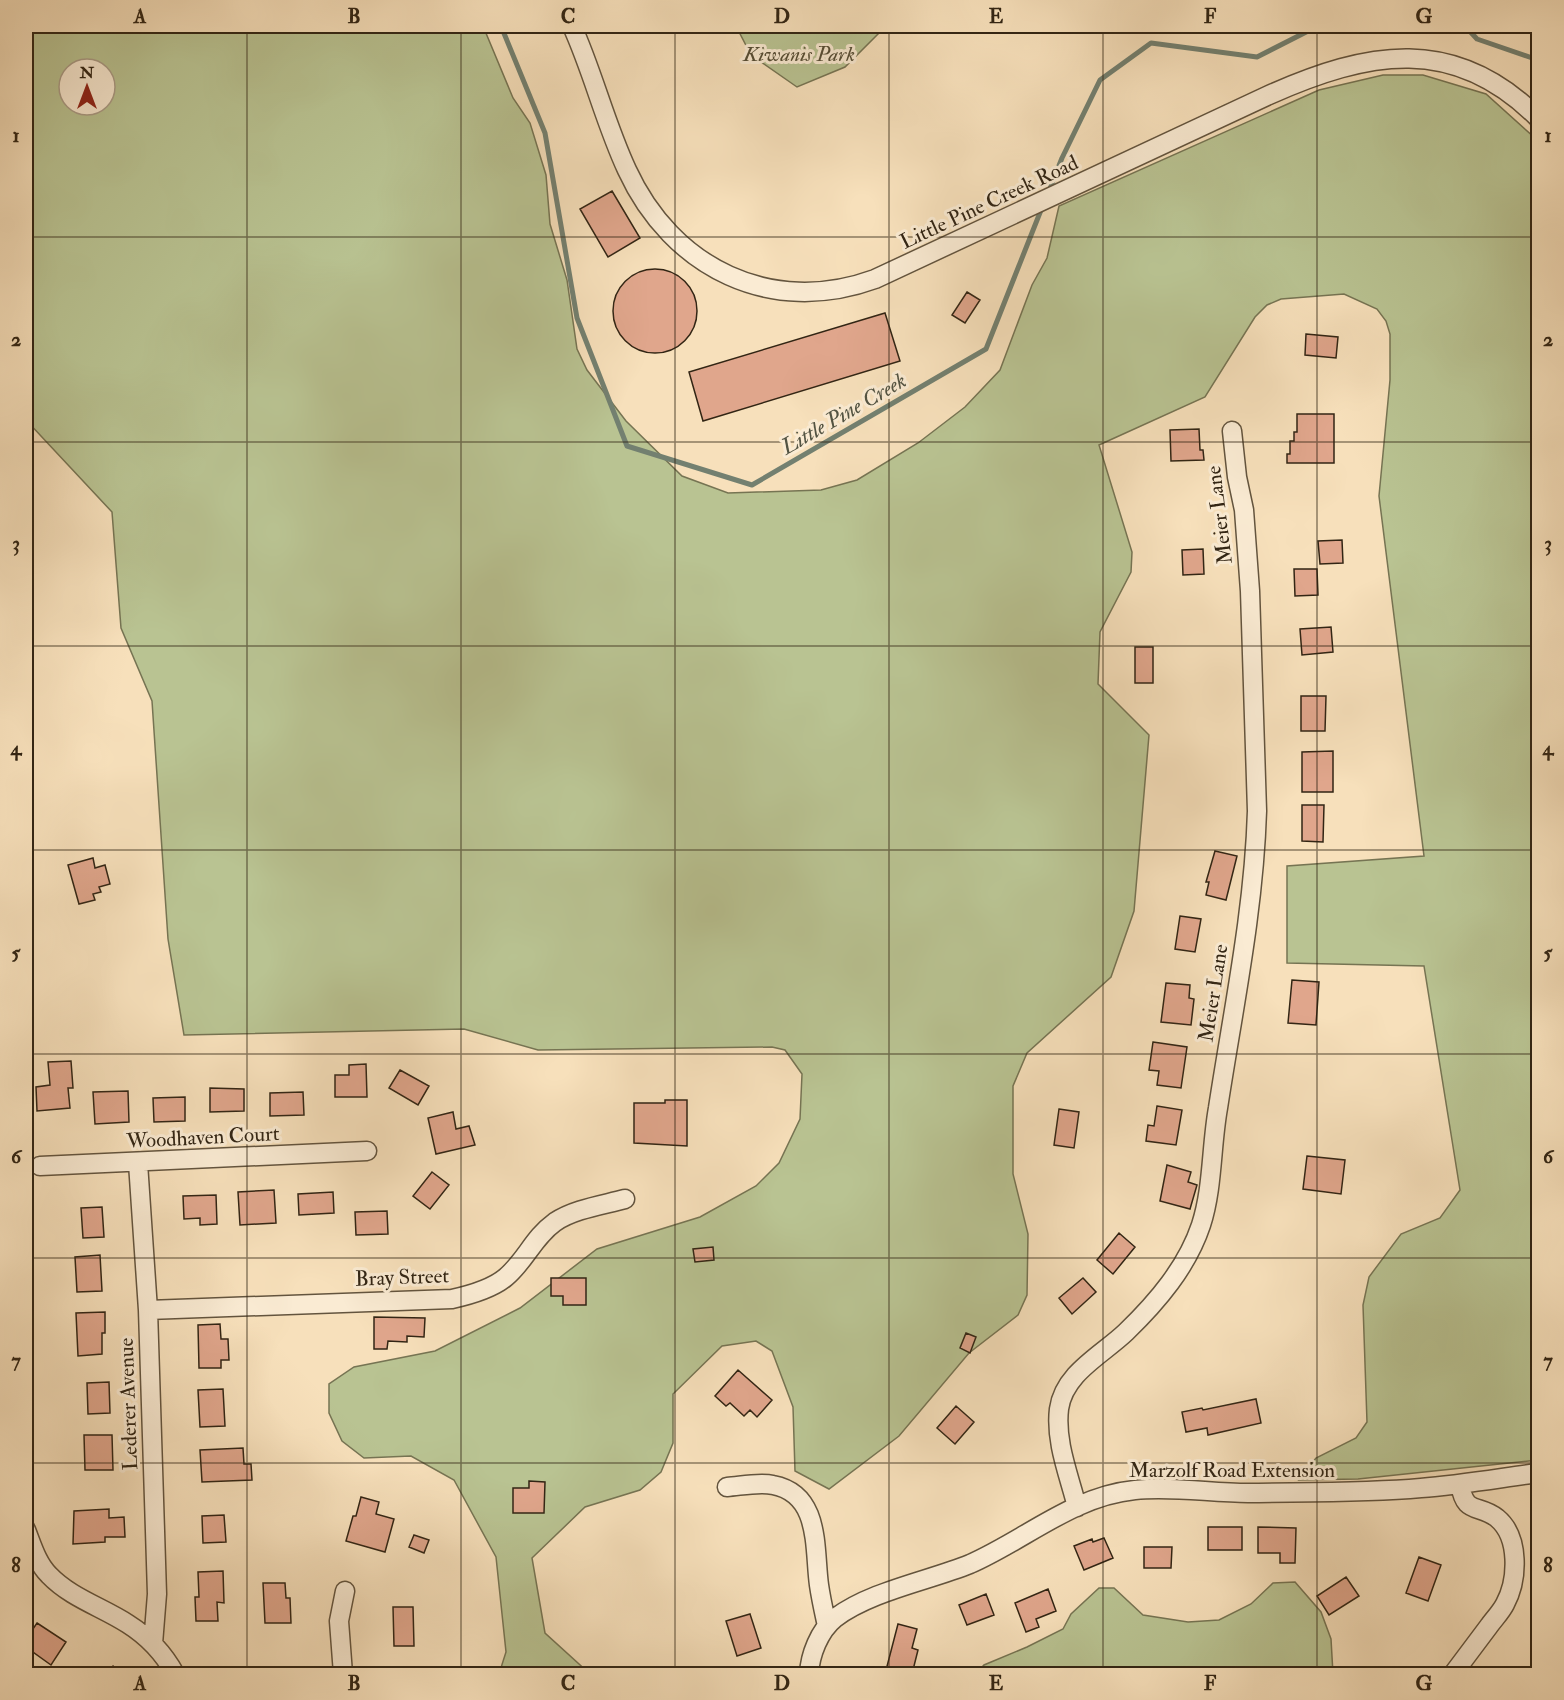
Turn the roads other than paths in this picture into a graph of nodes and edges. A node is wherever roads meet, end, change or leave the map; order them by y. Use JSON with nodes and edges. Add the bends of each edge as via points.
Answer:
{"nodes":[{"id":1,"x":572,"y":26,"type":"edge"},
{"id":2,"x":1539,"y":118,"type":"edge"},
{"id":3,"x":1232,"y":431,"type":"dead end"},
{"id":4,"x":368,"y":1151,"type":"dead end"},
{"id":5,"x":138,"y":1163,"type":"junction"},
{"id":6,"x":40,"y":1166,"type":"dead end"},
{"id":7,"x":625,"y":1199,"type":"dead end"},
{"id":8,"x":148,"y":1310,"type":"junction"},
{"id":9,"x":1539,"y":1473,"type":"edge"},
{"id":10,"x":1460,"y":1484,"type":"junction"},
{"id":11,"x":727,"y":1487,"type":"dead end"},
{"id":12,"x":1077,"y":1507,"type":"junction"},
{"id":13,"x":26,"y":1530,"type":"edge"},
{"id":14,"x":345,"y":1591,"type":"dead end"},
{"id":15,"x":827,"y":1626,"type":"junction"},
{"id":16,"x":153,"y":1644,"type":"junction"},
{"id":17,"x":175,"y":1674,"type":"edge"},
{"id":18,"x":343,"y":1674,"type":"edge"},
{"id":19,"x":809,"y":1674,"type":"edge"},
{"id":20,"x":1453,"y":1674,"type":"edge"}],
"edges":[{"from":1,"to":2,"type":"street","name":"Little Pine Creek Road","via":[[628,172],[672,236],[717,270],[759,287],[797,293],[860,285],[907,266],[1301,81],[1364,62],[1446,62],[1497,84]]},
{"from":3,"to":12,"type":"street","name":"Meier Lane","via":[[1244,510],[1250,591],[1257,811],[1256,848],[1235,1004],[1205,1211],[1193,1244],[1155,1302],[1079,1371],[1063,1394],[1059,1436]]},
{"from":4,"to":5,"type":"street","name":"Woodhaven Court"},
{"from":5,"to":6,"type":"street","name":"Woodhaven Court"},
{"from":5,"to":8,"type":"street","name":"Lederer Avenue"},
{"from":7,"to":8,"type":"street","name":"Bray Street","via":[[558,1220],[533,1242],[506,1277],[467,1296]]},
{"from":8,"to":16,"type":"street","name":"Lederer Avenue","via":[[157,1594]]},
{"from":9,"to":10,"type":"street","name":"Marzolf Road Extension"},
{"from":10,"to":12,"type":"street","name":"Marzolf Road Extension","via":[[1373,1491],[1136,1490]]},
{"from":10,"to":20,"type":"street","via":[[1468,1504],[1496,1517],[1505,1526],[1514,1563],[1505,1604]]},
{"from":11,"to":15,"type":"street","via":[[771,1484],[785,1488],[802,1502],[813,1521]]},
{"from":12,"to":15,"type":"street","name":"Marzolf Road Extension","via":[[970,1564],[887,1593],[851,1609]]},
{"from":13,"to":16,"type":"street","via":[[48,1574]]},
{"from":14,"to":18,"type":"street","via":[[339,1621]]},
{"from":15,"to":19,"type":"street","name":"Marzolf Road Extension","via":[[813,1651]]},
{"from":16,"to":17,"type":"street"}]}
